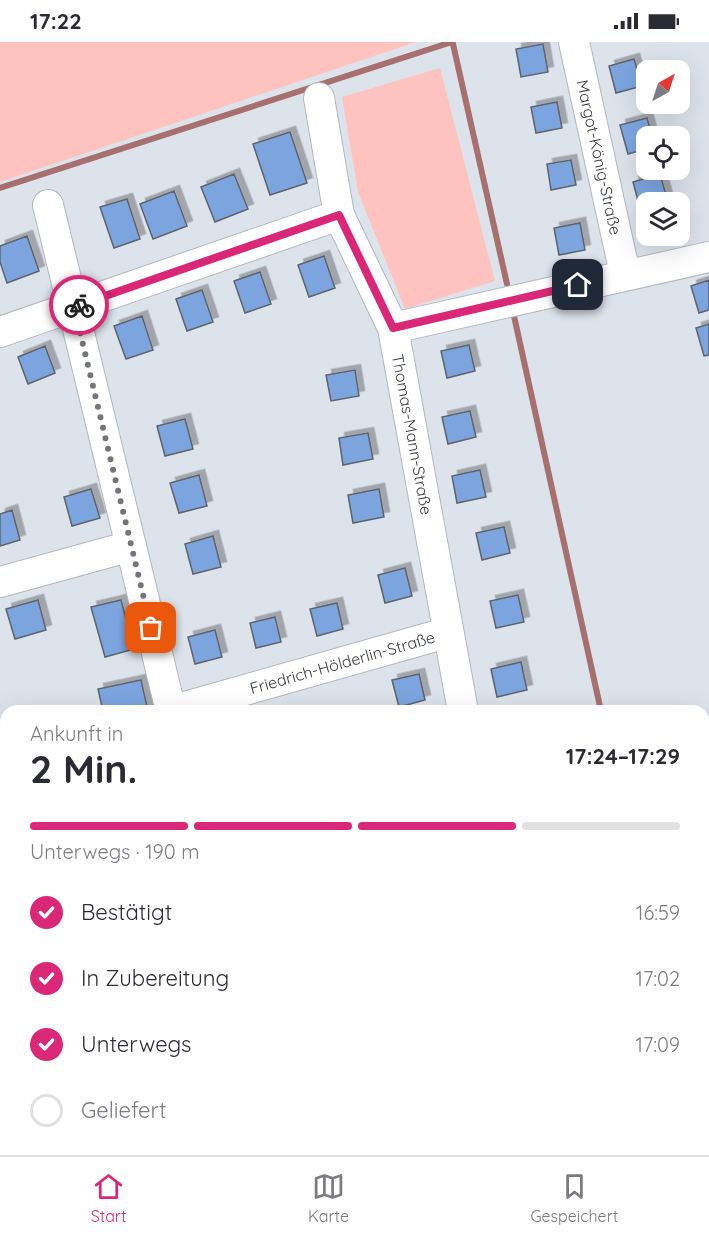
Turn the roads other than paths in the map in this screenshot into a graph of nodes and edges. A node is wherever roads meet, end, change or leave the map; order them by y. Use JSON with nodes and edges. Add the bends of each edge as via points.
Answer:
{"nodes":[{"id":1,"x":574,"y":42,"type":"edge"},
{"id":2,"x":319,"y":98,"type":"dead end"},
{"id":3,"x":48,"y":205,"type":"dead end"},
{"id":4,"x":339,"y":215,"type":"junction"},
{"id":5,"x":709,"y":256,"type":"edge"},
{"id":6,"x":625,"y":274,"type":"junction"},
{"id":7,"x":74,"y":307,"type":"junction"},
{"id":8,"x":393,"y":328,"type":"junction"},
{"id":9,"x":0,"y":332,"type":"edge"},
{"id":10,"x":131,"y":546,"type":"junction"},
{"id":11,"x":0,"y":582,"type":"edge"},
{"id":12,"x":446,"y":633,"type":"junction"},
{"id":13,"x":247,"y":701,"type":"edge"},
{"id":14,"x":170,"y":705,"type":"edge"},
{"id":15,"x":217,"y":705,"type":"edge"},
{"id":16,"x":462,"y":705,"type":"edge"}],
"edges":[{"from":1,"to":6,"type":"street","name":"Margot-König-Straße"},
{"from":2,"to":4,"type":"street","name":"Thomas-Mann-Straße"},
{"from":3,"to":7,"type":"street"},
{"from":4,"to":7,"type":"street"},
{"from":4,"to":8,"type":"street","name":"Thomas-Mann-Straße"},
{"from":5,"to":6,"type":"street"},
{"from":6,"to":8,"type":"street"},
{"from":7,"to":9,"type":"street"},
{"from":7,"to":10,"type":"street"},
{"from":8,"to":12,"type":"street","name":"Thomas-Mann-Straße"},
{"from":10,"to":11,"type":"street"},
{"from":10,"to":14,"type":"street"},
{"from":12,"to":13,"type":"street","name":"Friedrich-Hölderlin-Straße"},
{"from":12,"to":16,"type":"street","name":"Thomas-Mann-Straße"},
{"from":13,"to":15,"type":"street","name":"Friedrich-Hölderlin-Straße"}]}
